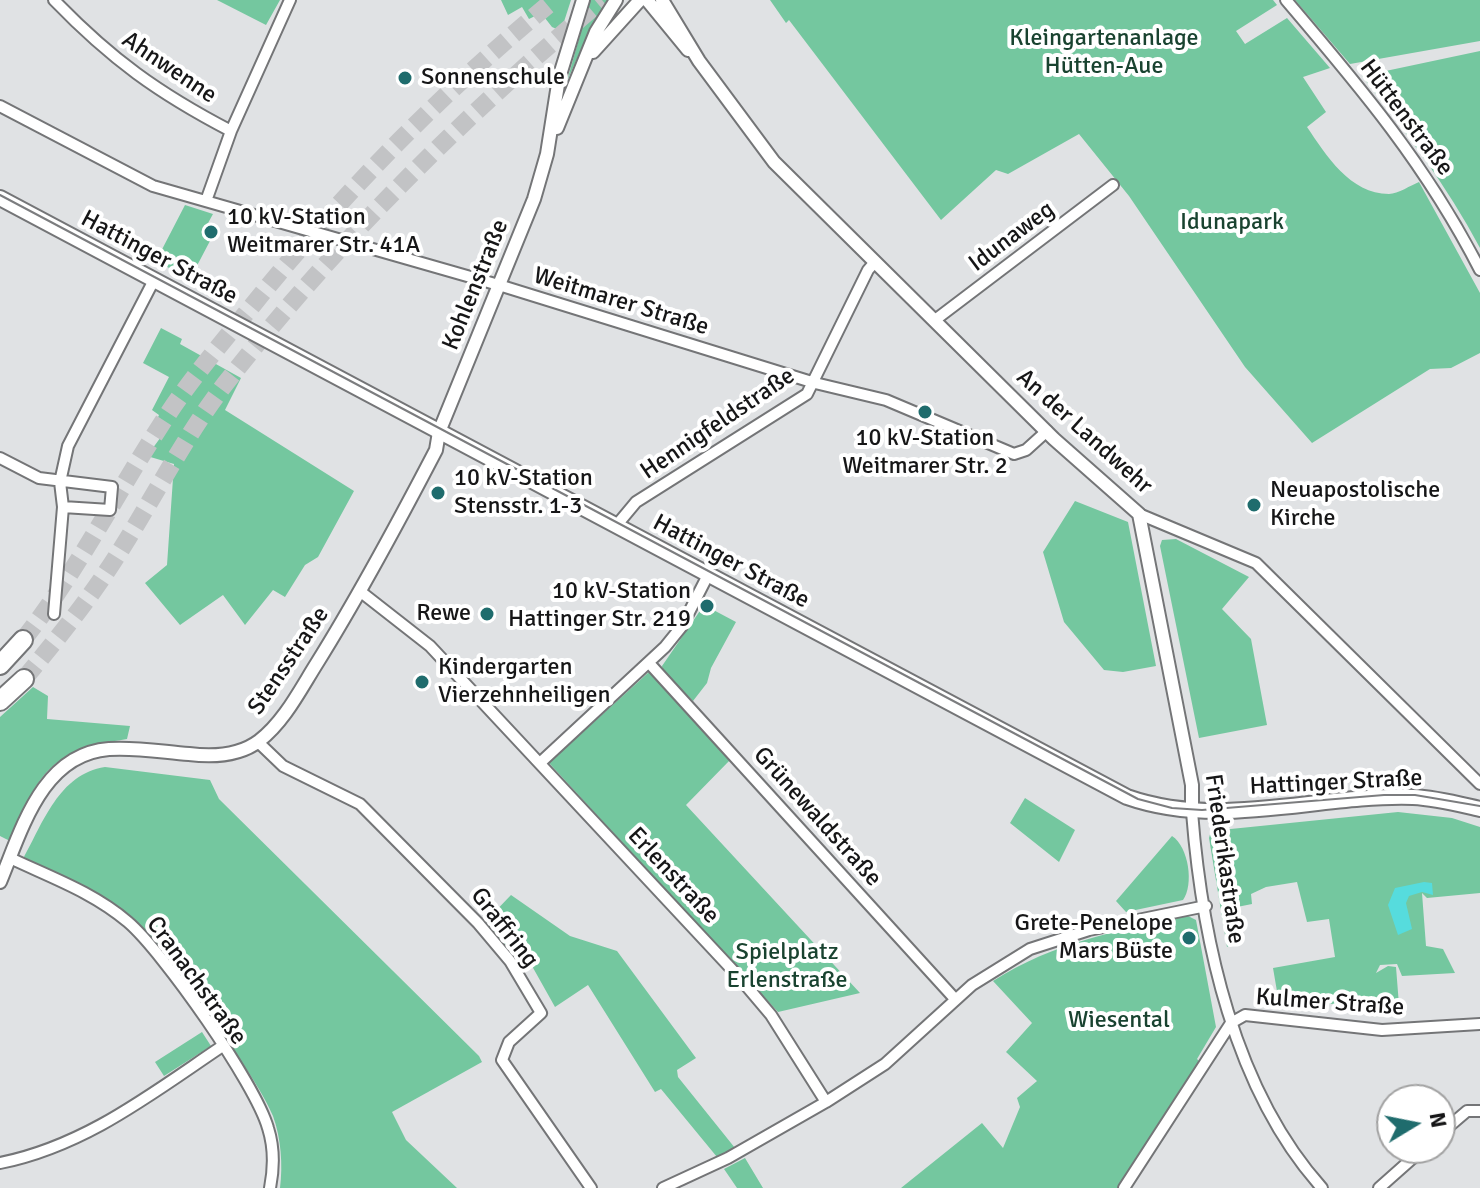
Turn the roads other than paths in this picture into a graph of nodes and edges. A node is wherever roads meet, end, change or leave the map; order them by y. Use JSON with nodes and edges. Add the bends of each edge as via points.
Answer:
{"nodes":[{"id":1,"x":54,"y":0,"type":"edge"},
{"id":2,"x":290,"y":0,"type":"edge"},
{"id":3,"x":583,"y":0,"type":"edge"},
{"id":4,"x":616,"y":0,"type":"edge"},
{"id":5,"x":640,"y":0,"type":"edge"},
{"id":6,"x":647,"y":0,"type":"edge"},
{"id":7,"x":662,"y":0,"type":"edge"},
{"id":8,"x":1286,"y":0,"type":"edge"},
{"id":9,"x":699,"y":61,"type":"junction"},
{"id":10,"x":577,"y":74,"type":"junction"},
{"id":11,"x":0,"y":106,"type":"edge"},
{"id":12,"x":231,"y":131,"type":"junction"},
{"id":13,"x":547,"y":154,"type":"junction"},
{"id":14,"x":1113,"y":185,"type":"dead end"},
{"id":15,"x":0,"y":198,"type":"edge"},
{"id":16,"x":206,"y":201,"type":"junction"},
{"id":17,"x":875,"y":262,"type":"junction"},
{"id":18,"x":1480,"y":270,"type":"edge"},
{"id":19,"x":154,"y":280,"type":"junction"},
{"id":20,"x":502,"y":286,"type":"junction"},
{"id":21,"x":935,"y":320,"type":"junction"},
{"id":22,"x":815,"y":383,"type":"junction"},
{"id":23,"x":1047,"y":431,"type":"junction"},
{"id":24,"x":439,"y":432,"type":"junction"},
{"id":25,"x":0,"y":458,"type":"edge"},
{"id":26,"x":60,"y":482,"type":"junction"},
{"id":27,"x":63,"y":507,"type":"junction"},
{"id":28,"x":1139,"y":514,"type":"junction"},
{"id":29,"x":616,"y":526,"type":"junction"},
{"id":30,"x":708,"y":575,"type":"junction"},
{"id":31,"x":361,"y":592,"type":"junction"},
{"id":32,"x":54,"y":614,"type":"dead end"},
{"id":33,"x":23,"y":640,"type":"tunnel mouth"},
{"id":34,"x":649,"y":663,"type":"junction"},
{"id":35,"x":0,"y":665,"type":"edge"},
{"id":36,"x":24,"y":679,"type":"tunnel mouth"},
{"id":37,"x":0,"y":701,"type":"edge"},
{"id":38,"x":258,"y":742,"type":"junction"},
{"id":39,"x":541,"y":762,"type":"junction"},
{"id":40,"x":1480,"y":784,"type":"edge"},
{"id":41,"x":1480,"y":809,"type":"edge"},
{"id":42,"x":1192,"y":812,"type":"junction"},
{"id":43,"x":10,"y":858,"type":"junction"},
{"id":44,"x":0,"y":882,"type":"edge"},
{"id":45,"x":1206,"y":906,"type":"junction"},
{"id":46,"x":955,"y":999,"type":"junction"},
{"id":47,"x":1231,"y":1023,"type":"junction"},
{"id":48,"x":1480,"y":1024,"type":"edge"},
{"id":49,"x":221,"y":1047,"type":"junction"},
{"id":50,"x":826,"y":1102,"type":"junction"},
{"id":51,"x":1480,"y":1111,"type":"edge"},
{"id":52,"x":1456,"y":1120,"type":"edge"},
{"id":53,"x":0,"y":1163,"type":"edge"},
{"id":54,"x":1406,"y":1164,"type":"edge"},
{"id":55,"x":270,"y":1188,"type":"edge"},
{"id":56,"x":591,"y":1188,"type":"edge"},
{"id":57,"x":663,"y":1188,"type":"edge"},
{"id":58,"x":1124,"y":1188,"type":"edge"},
{"id":59,"x":1322,"y":1188,"type":"edge"},
{"id":60,"x":1379,"y":1188,"type":"edge"}],
"edges":[{"from":1,"to":12,"type":"street","name":"Ahnwenne","via":[[158,92]]},
{"from":2,"to":12,"type":"street"},
{"from":3,"to":13,"type":"street","name":"Kohlenstraße","via":[[559,78]]},
{"from":4,"to":10,"type":"street","name":"Kohlenstraße"},
{"from":5,"to":10,"type":"street","name":"Kohlenstraße"},
{"from":6,"to":9,"type":"street","name":"An der Landwehr"},
{"from":7,"to":9,"type":"street","name":"An der Landwehr"},
{"from":8,"to":18,"type":"street","name":"Hüttenstraße","via":[[1407,147]]},
{"from":9,"to":17,"type":"street","name":"An der Landwehr","via":[[774,162]]},
{"from":10,"to":13,"type":"street","name":"Kohlenstraße"},
{"from":11,"to":16,"type":"street","name":"Weitmarer Straße","via":[[153,186]]},
{"from":12,"to":16,"type":"street"},
{"from":13,"to":20,"type":"street","name":"Kohlenstraße"},
{"from":14,"to":21,"type":"street","name":"Idunaweg"},
{"from":15,"to":19,"type":"main road","name":"Hattinger Straße"},
{"from":16,"to":20,"type":"street","name":"Weitmarer Straße"},
{"from":17,"to":21,"type":"street","name":"An der Landwehr"},
{"from":17,"to":22,"type":"street","name":"Hennigfeldstraße"},
{"from":19,"to":24,"type":"main road","name":"Hattinger Straße"},
{"from":19,"to":26,"type":"street","via":[[68,446]]},
{"from":20,"to":22,"type":"street","name":"Weitmarer Straße"},
{"from":20,"to":24,"type":"street","name":"Kohlenstraße"},
{"from":21,"to":23,"type":"street","name":"An der Landwehr"},
{"from":22,"to":23,"type":"street","name":"Weitmarer Straße","via":[[886,400],[1014,454]]},
{"from":22,"to":29,"type":"street","name":"Hennigfeldstraße","via":[[807,394],[636,502]]},
{"from":23,"to":28,"type":"street","name":"An der Landwehr"},
{"from":24,"to":29,"type":"main road","name":"Hattinger Straße"},
{"from":24,"to":31,"type":"street","name":"Stensstraße","via":[[436,450]]},
{"from":25,"to":26,"type":"street","via":[[39,478]]},
{"from":26,"to":27,"type":"street"},
{"from":26,"to":27,"type":"street","via":[[112,487],[110,510]]},
{"from":27,"to":32,"type":"street"},
{"from":28,"to":40,"type":"street","name":"An der Landwehr","via":[[1256,563]]},
{"from":28,"to":42,"type":"street","name":"Friederikastraße","via":[[1192,785]]},
{"from":29,"to":30,"type":"main road","name":"Hattinger Straße"},
{"from":30,"to":34,"type":"street","via":[[682,626]]},
{"from":30,"to":42,"type":"main road","name":"Hattinger Straße","via":[[1112,790],[1154,807]]},
{"from":31,"to":38,"type":"street","name":"Stensstraße","via":[[290,705]]},
{"from":31,"to":39,"type":"street","name":"Erlenstraße","via":[[430,646]]},
{"from":33,"to":35,"type":"highway"},
{"from":34,"to":39,"type":"street"},
{"from":34,"to":46,"type":"street","name":"Grünewaldstraße"},
{"from":36,"to":37,"type":"highway"},
{"from":38,"to":43,"type":"street","name":"Stensstraße","via":[[215,755],[111,749],[82,756],[56,771],[44,787]]},
{"from":38,"to":56,"type":"street","name":"Graffring","via":[[283,766],[360,804],[462,904],[510,961],[541,1013],[509,1042],[502,1060]]},
{"from":39,"to":50,"type":"street","name":"Erlenstraße","via":[[771,1015]]},
{"from":41,"to":42,"type":"main road","name":"Hattinger Straße","via":[[1389,797]]},
{"from":42,"to":45,"type":"street","name":"Friederikastraße"},
{"from":43,"to":44,"type":"street","name":"Stensstraße"},
{"from":43,"to":49,"type":"street","name":"Cranachstraße","via":[[65,881],[128,922],[177,980]]},
{"from":45,"to":46,"type":"street","via":[[1043,944]]},
{"from":45,"to":47,"type":"street","name":"Friederikastraße"},
{"from":46,"to":50,"type":"street","via":[[885,1064]]},
{"from":47,"to":48,"type":"street","name":"Kulmer Straße","via":[[1245,1015],[1382,1030]]},
{"from":47,"to":58,"type":"street","name":"Kulmer Straße"},
{"from":47,"to":59,"type":"street","name":"Friederikastraße","via":[[1272,1123]]},
{"from":49,"to":53,"type":"street","via":[[85,1136]]},
{"from":49,"to":55,"type":"street","name":"Cranachstraße","via":[[267,1125],[273,1163]]},
{"from":50,"to":57,"type":"street"},
{"from":51,"to":52,"type":"street","via":[[1467,1111]]},
{"from":54,"to":60,"type":"street"}]}
